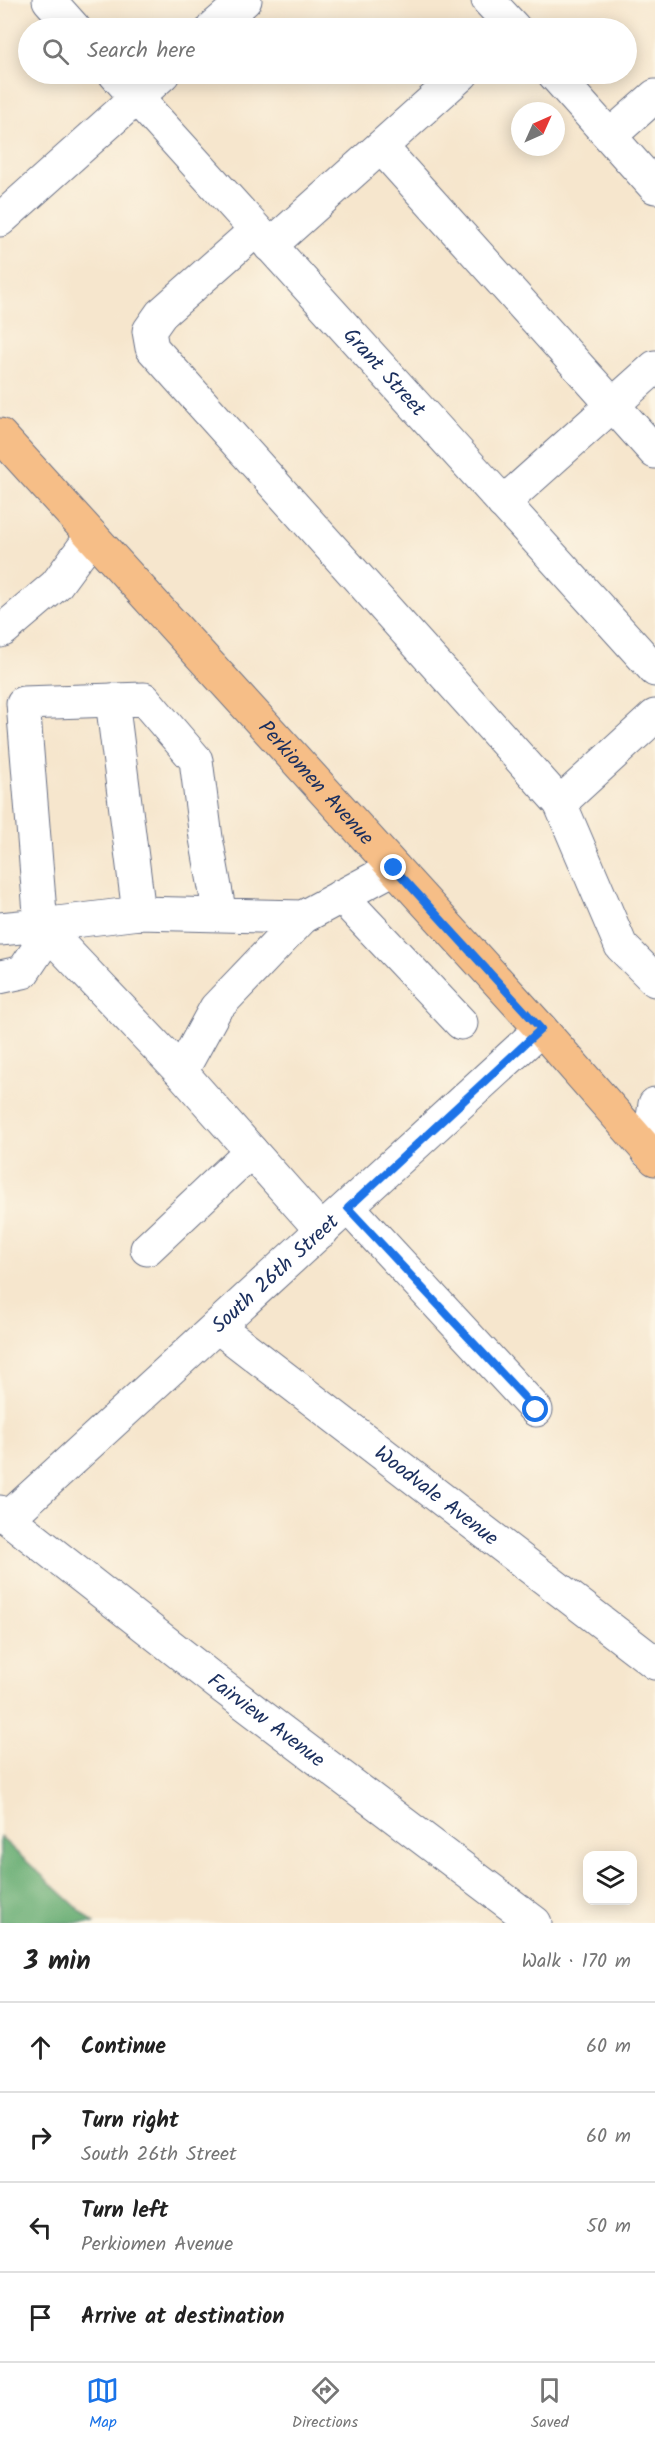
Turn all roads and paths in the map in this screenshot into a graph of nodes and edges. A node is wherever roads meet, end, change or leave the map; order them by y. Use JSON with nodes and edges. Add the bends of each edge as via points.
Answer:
{"nodes":[{"id":1,"x":49,"y":0,"type":"edge"},
{"id":2,"x":245,"y":0,"type":"edge"},
{"id":3,"x":488,"y":0,"type":"edge"},
{"id":4,"x":65,"y":18,"type":"edge"},
{"id":5,"x":224,"y":18,"type":"edge"},
{"id":6,"x":504,"y":18,"type":"edge"},
{"id":7,"x":124,"y":84,"type":"edge"},
{"id":8,"x":152,"y":84,"type":"edge"},
{"id":9,"x":451,"y":84,"type":"edge"},
{"id":10,"x":563,"y":84,"type":"edge"},
{"id":11,"x":655,"y":96,"type":"edge"},
{"id":12,"x":136,"y":98,"type":"junction"},
{"id":13,"x":610,"y":136,"type":"junction"},
{"id":14,"x":381,"y":147,"type":"junction"},
{"id":15,"x":655,"y":187,"type":"edge"},
{"id":16,"x":0,"y":220,"type":"edge"},
{"id":17,"x":263,"y":238,"type":"junction"},
{"id":18,"x":655,"y":367,"type":"edge"},
{"id":19,"x":613,"y":405,"type":"junction"},
{"id":20,"x":0,"y":435,"type":"edge"},
{"id":21,"x":655,"y":452,"type":"edge"},
{"id":22,"x":503,"y":503,"type":"junction"},
{"id":23,"x":92,"y":536,"type":"junction"},
{"id":24,"x":0,"y":631,"type":"edge"},
{"id":25,"x":655,"y":670,"type":"edge"},
{"id":26,"x":112,"y":700,"type":"junction"},
{"id":27,"x":655,"y":716,"type":"edge"},
{"id":28,"x":560,"y":803,"type":"junction"},
{"id":29,"x":394,"y":868,"type":"junction"},
{"id":30,"x":341,"y":896,"type":"junction"},
{"id":31,"x":138,"y":913,"type":"junction"},
{"id":32,"x":220,"y":915,"type":"junction"},
{"id":33,"x":303,"y":917,"type":"junction"},
{"id":34,"x":41,"y":925,"type":"junction"},
{"id":35,"x":0,"y":929,"type":"edge"},
{"id":36,"x":0,"y":977,"type":"edge"},
{"id":37,"x":655,"y":980,"type":"edge"},
{"id":38,"x":461,"y":1023,"type":"dead end"},
{"id":39,"x":541,"y":1029,"type":"junction"},
{"id":40,"x":181,"y":1072,"type":"junction"},
{"id":41,"x":655,"y":1104,"type":"edge"},
{"id":42,"x":251,"y":1152,"type":"junction"},
{"id":43,"x":653,"y":1152,"type":"edge"},
{"id":44,"x":348,"y":1208,"type":"junction"},
{"id":45,"x":322,"y":1232,"type":"junction"},
{"id":46,"x":147,"y":1249,"type":"dead end"},
{"id":47,"x":218,"y":1327,"type":"junction"},
{"id":48,"x":536,"y":1410,"type":"dead end"},
{"id":49,"x":4,"y":1515,"type":"edge"},
{"id":50,"x":655,"y":1663,"type":"edge"},
{"id":51,"x":535,"y":1923,"type":"edge"}],
"edges":[{"from":1,"to":4,"type":"street"},
{"from":2,"to":5,"type":"street"},
{"from":3,"to":6,"type":"street"},
{"from":7,"to":12,"type":"street","name":"Grant Street"},
{"from":8,"to":12,"type":"street"},
{"from":9,"to":14,"type":"street"},
{"from":10,"to":13,"type":"street"},
{"from":11,"to":13,"type":"street"},
{"from":12,"to":16,"type":"street"},
{"from":12,"to":17,"type":"street","name":"Grant Street"},
{"from":13,"to":15,"type":"street"},
{"from":14,"to":17,"type":"street"},
{"from":14,"to":19,"type":"street"},
{"from":17,"to":22,"type":"street","name":"Grant Street"},
{"from":17,"to":28,"type":"street","via":[[161,314],[149,331],[152,348]]},
{"from":18,"to":19,"type":"street"},
{"from":19,"to":21,"type":"street"},
{"from":19,"to":22,"type":"street"},
{"from":20,"to":23,"type":"main road","name":"Perkiomen Avenue"},
{"from":22,"to":25,"type":"street","name":"Grant Street"},
{"from":23,"to":24,"type":"street","via":[[56,585]]},
{"from":23,"to":29,"type":"main road","name":"Perkiomen Avenue"},
{"from":26,"to":31,"type":"street"},
{"from":26,"to":32,"type":"street","via":[[144,699],[196,760]]},
{"from":26,"to":34,"type":"street","via":[[23,703]]},
{"from":27,"to":28,"type":"street"},
{"from":28,"to":37,"type":"street","via":[[621,946]]},
{"from":29,"to":30,"type":"street"},
{"from":29,"to":39,"type":"main road","name":"Perkiomen Avenue"},
{"from":30,"to":33,"type":"street"},
{"from":30,"to":38,"type":"street"},
{"from":31,"to":32,"type":"street"},
{"from":31,"to":34,"type":"street"},
{"from":32,"to":33,"type":"street"},
{"from":33,"to":40,"type":"street","via":[[216,1008]]},
{"from":34,"to":35,"type":"street"},
{"from":34,"to":36,"type":"street","via":[[37,951],[23,972]]},
{"from":34,"to":40,"type":"street"},
{"from":39,"to":43,"type":"main road","name":"Perkiomen Avenue"},
{"from":39,"to":44,"type":"street","name":"South 26th Street"},
{"from":40,"to":42,"type":"street"},
{"from":41,"to":43,"type":"street"},
{"from":42,"to":45,"type":"street"},
{"from":42,"to":46,"type":"street"},
{"from":44,"to":45,"type":"street","name":"South 26th Street"},
{"from":44,"to":48,"type":"street"},
{"from":45,"to":47,"type":"street","name":"South 26th Street"},
{"from":47,"to":49,"type":"street","name":"South 26th Street"},
{"from":47,"to":50,"type":"street","name":"Woodvale Avenue"},
{"from":49,"to":51,"type":"street","name":"Fairview Avenue","via":[[219,1684]]}]}
